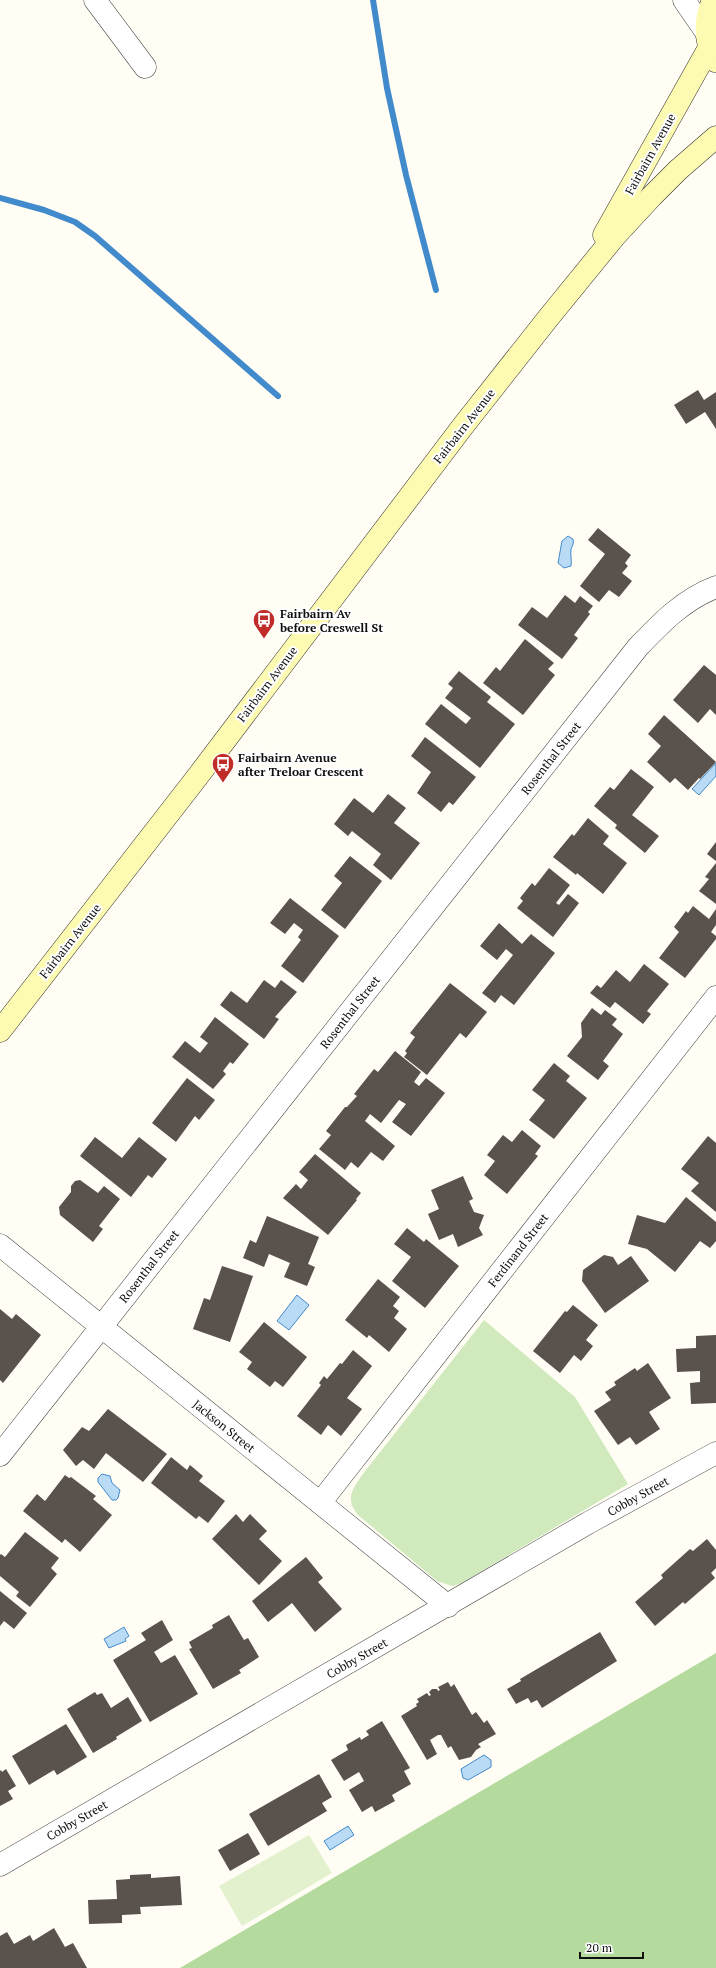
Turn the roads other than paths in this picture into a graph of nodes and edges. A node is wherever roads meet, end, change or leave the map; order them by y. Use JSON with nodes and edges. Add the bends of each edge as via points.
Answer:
{"nodes":[{"id":1,"x":95,"y":0,"type":"edge"},
{"id":2,"x":684,"y":0,"type":"edge"},
{"id":3,"x":714,"y":0,"type":"edge"},
{"id":4,"x":710,"y":48,"type":"edge"},
{"id":5,"x":145,"y":66,"type":"dead end"},
{"id":6,"x":716,"y":137,"type":"edge"},
{"id":7,"x":549,"y":317,"type":"junction"},
{"id":8,"x":716,"y":587,"type":"edge"},
{"id":9,"x":716,"y":998,"type":"edge"},
{"id":10,"x":0,"y":1031,"type":"edge"},
{"id":11,"x":0,"y":1245,"type":"edge"},
{"id":12,"x":101,"y":1327,"type":"junction"},
{"id":13,"x":716,"y":1453,"type":"edge"},
{"id":14,"x":0,"y":1455,"type":"edge"},
{"id":15,"x":320,"y":1503,"type":"junction"},
{"id":16,"x":448,"y":1606,"type":"junction"},
{"id":17,"x":0,"y":1865,"type":"edge"}],
"edges":[{"from":1,"to":5,"type":"street"},
{"from":2,"to":4,"type":"street"},
{"from":3,"to":4,"type":"main road","name":"Fairbairn Avenue","via":[[707,19]]},
{"from":4,"to":7,"type":"main road","name":"Fairbairn Avenue","via":[[594,252]]},
{"from":6,"to":7,"type":"main road","name":"Fairbairn Avenue","via":[[678,170],[631,219]]},
{"from":7,"to":10,"type":"main road","name":"Fairbairn Avenue"},
{"from":8,"to":12,"type":"street","name":"Rosenthal Street","via":[[706,590],[669,614],[638,647]]},
{"from":9,"to":15,"type":"street","name":"Ferdinand Street"},
{"from":11,"to":12,"type":"street","name":"Jackson Street"},
{"from":12,"to":14,"type":"street","name":"Rosenthal Street"},
{"from":12,"to":15,"type":"street","name":"Jackson Street"},
{"from":13,"to":16,"type":"street","name":"Cobby Street","via":[[588,1523]]},
{"from":15,"to":16,"type":"street","name":"Jackson Street"},
{"from":16,"to":17,"type":"street","name":"Cobby Street"}]}
